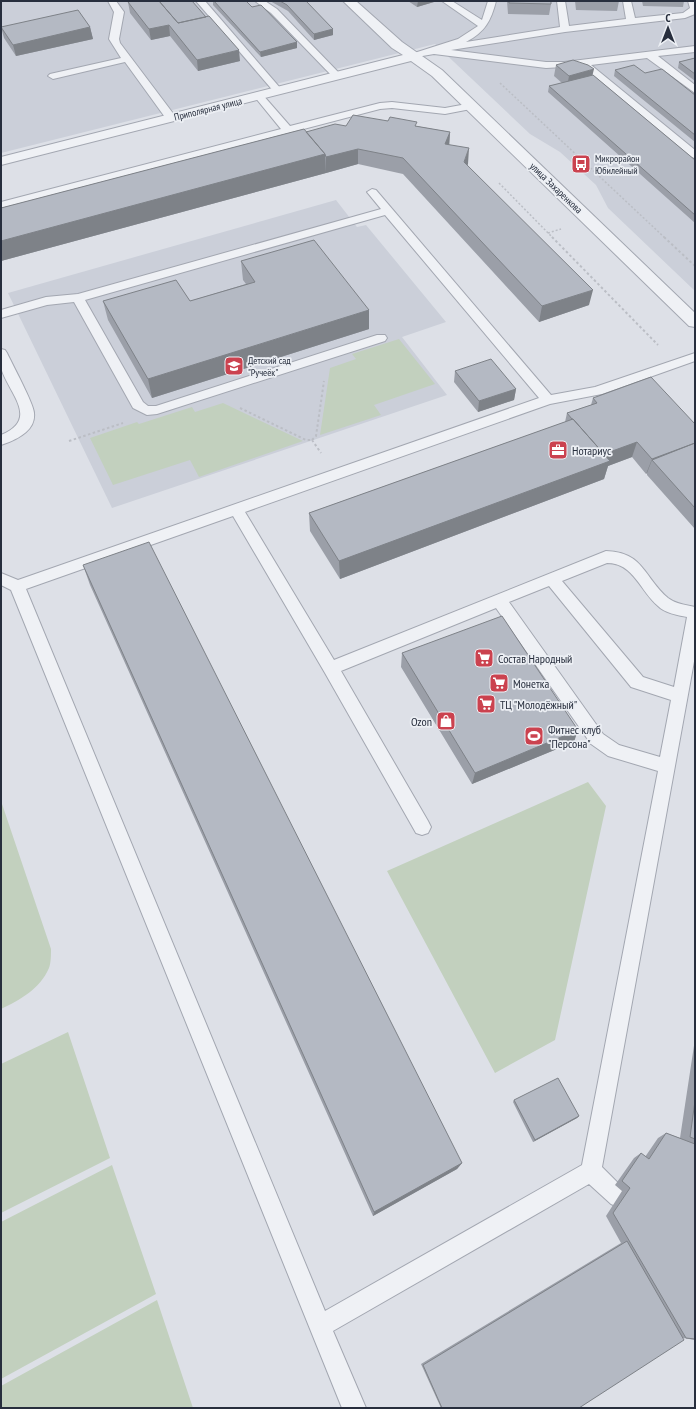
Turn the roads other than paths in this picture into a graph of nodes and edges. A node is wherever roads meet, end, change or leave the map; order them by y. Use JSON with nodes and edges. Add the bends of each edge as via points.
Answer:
{"nodes":[{"id":1,"x":112,"y":1,"type":"edge"},
{"id":2,"x":201,"y":1,"type":"edge"},
{"id":3,"x":259,"y":1,"type":"edge"},
{"id":4,"x":349,"y":1,"type":"edge"},
{"id":5,"x":446,"y":1,"type":"edge"},
{"id":6,"x":492,"y":1,"type":"edge"},
{"id":7,"x":562,"y":1,"type":"edge"},
{"id":8,"x":627,"y":1,"type":"edge"},
{"id":9,"x":692,"y":1,"type":"edge"},
{"id":10,"x":631,"y":21,"type":"junction"},
{"id":11,"x":483,"y":25,"type":"junction"},
{"id":12,"x":565,"y":29,"type":"junction"},
{"id":13,"x":448,"y":48,"type":"junction"},
{"id":14,"x":695,"y":50,"type":"edge"},
{"id":15,"x":434,"y":51,"type":"junction"},
{"id":16,"x":650,"y":55,"type":"junction"},
{"id":17,"x":414,"y":56,"type":"junction"},
{"id":18,"x":127,"y":58,"type":"junction"},
{"id":19,"x":583,"y":62,"type":"junction"},
{"id":20,"x":53,"y":76,"type":"dead end"},
{"id":21,"x":337,"y":76,"type":"junction"},
{"id":22,"x":695,"y":90,"type":"edge"},
{"id":23,"x":278,"y":91,"type":"junction"},
{"id":24,"x":259,"y":96,"type":"junction"},
{"id":25,"x":472,"y":106,"type":"junction"},
{"id":26,"x":171,"y":118,"type":"junction"},
{"id":27,"x":288,"y":130,"type":"junction"},
{"id":28,"x":695,"y":155,"type":"edge"},
{"id":29,"x":1,"y":161,"type":"edge"},
{"id":30,"x":372,"y":192,"type":"dead end"},
{"id":31,"x":1,"y":205,"type":"edge"},
{"id":32,"x":387,"y":211,"type":"junction"},
{"id":33,"x":78,"y":298,"type":"junction"},
{"id":34,"x":1,"y":314,"type":"edge"},
{"id":35,"x":695,"y":322,"type":"edge"},
{"id":36,"x":381,"y":338,"type":"dead end"},
{"id":37,"x":1,"y":353,"type":"edge"},
{"id":38,"x":695,"y":357,"type":"edge"},
{"id":39,"x":548,"y":400,"type":"junction"},
{"id":40,"x":1,"y":440,"type":"edge"},
{"id":41,"x":236,"y":509,"type":"junction"},
{"id":42,"x":552,"y":578,"type":"junction"},
{"id":43,"x":1,"y":579,"type":"edge"},
{"id":44,"x":17,"y":586,"type":"junction"},
{"id":45,"x":499,"y":600,"type":"junction"},
{"id":46,"x":695,"y":614,"type":"edge"},
{"id":47,"x":331,"y":668,"type":"junction"},
{"id":48,"x":680,"y":696,"type":"junction"},
{"id":49,"x":667,"y":766,"type":"junction"},
{"id":50,"x":422,"y":827,"type":"dead end"},
{"id":51,"x":591,"y":1171,"type":"junction"},
{"id":52,"x":618,"y":1197,"type":"dead end"},
{"id":53,"x":320,"y":1326,"type":"junction"},
{"id":54,"x":354,"y":1408,"type":"edge"}],
"edges":[{"from":1,"to":18,"type":"lane","via":[[119,12],[114,39]]},
{"from":2,"to":23,"type":"lane"},
{"from":3,"to":21,"type":"lane","via":[[274,11]]},
{"from":4,"to":17,"type":"street","name":"улица Захаренкова"},
{"from":5,"to":11,"type":"lane"},
{"from":6,"to":11,"type":"lane"},
{"from":7,"to":12,"type":"lane"},
{"from":8,"to":10,"type":"lane"},
{"from":9,"to":10,"type":"lane","via":[[694,8],[685,15]]},
{"from":10,"to":12,"type":"lane"},
{"from":11,"to":13,"type":"lane"},
{"from":12,"to":13,"type":"lane"},
{"from":13,"to":15,"type":"lane"},
{"from":14,"to":16,"type":"lane"},
{"from":15,"to":17,"type":"lane"},
{"from":15,"to":19,"type":"lane","via":[[534,64],[564,65]]},
{"from":16,"to":19,"type":"lane"},
{"from":16,"to":22,"type":"lane"},
{"from":17,"to":21,"type":"street","name":"Приполярная улица"},
{"from":17,"to":25,"type":"street","name":"улица Захаренкова","via":[[437,73]]},
{"from":18,"to":20,"type":"lane"},
{"from":18,"to":26,"type":"lane"},
{"from":19,"to":28,"type":"lane"},
{"from":21,"to":23,"type":"street","name":"Приполярная улица"},
{"from":23,"to":24,"type":"street","name":"Приполярная улица"},
{"from":24,"to":26,"type":"street","name":"Приполярная улица"},
{"from":24,"to":27,"type":"lane"},
{"from":25,"to":27,"type":"lane","via":[[445,111],[380,106]]},
{"from":25,"to":35,"type":"street","name":"улица Захаренкова"},
{"from":26,"to":29,"type":"street","name":"Приполярная улица"},
{"from":27,"to":31,"type":"lane"},
{"from":30,"to":32,"type":"lane"},
{"from":32,"to":33,"type":"lane"},
{"from":32,"to":39,"type":"lane"},
{"from":33,"to":34,"type":"lane","via":[[46,301]]},
{"from":33,"to":36,"type":"lane","via":[[138,405],[143,409],[157,410]]},
{"from":37,"to":40,"type":"lane","via":[[28,412],[27,422],[22,429]]},
{"from":38,"to":39,"type":"lane","via":[[597,391]]},
{"from":39,"to":41,"type":"lane"},
{"from":41,"to":44,"type":"lane"},
{"from":41,"to":47,"type":"lane"},
{"from":42,"to":45,"type":"lane"},
{"from":42,"to":46,"type":"lane","via":[[606,557],[615,556],[632,564],[663,602]]},
{"from":42,"to":48,"type":"lane","via":[[637,682]]},
{"from":43,"to":44,"type":"lane"},
{"from":44,"to":53,"type":"lane"},
{"from":45,"to":47,"type":"lane"},
{"from":45,"to":49,"type":"lane","via":[[597,739],[614,751]]},
{"from":46,"to":48,"type":"lane"},
{"from":47,"to":50,"type":"lane"},
{"from":48,"to":49,"type":"lane"},
{"from":49,"to":51,"type":"lane"},
{"from":51,"to":52,"type":"lane"},
{"from":51,"to":53,"type":"lane"},
{"from":53,"to":54,"type":"lane"}]}
